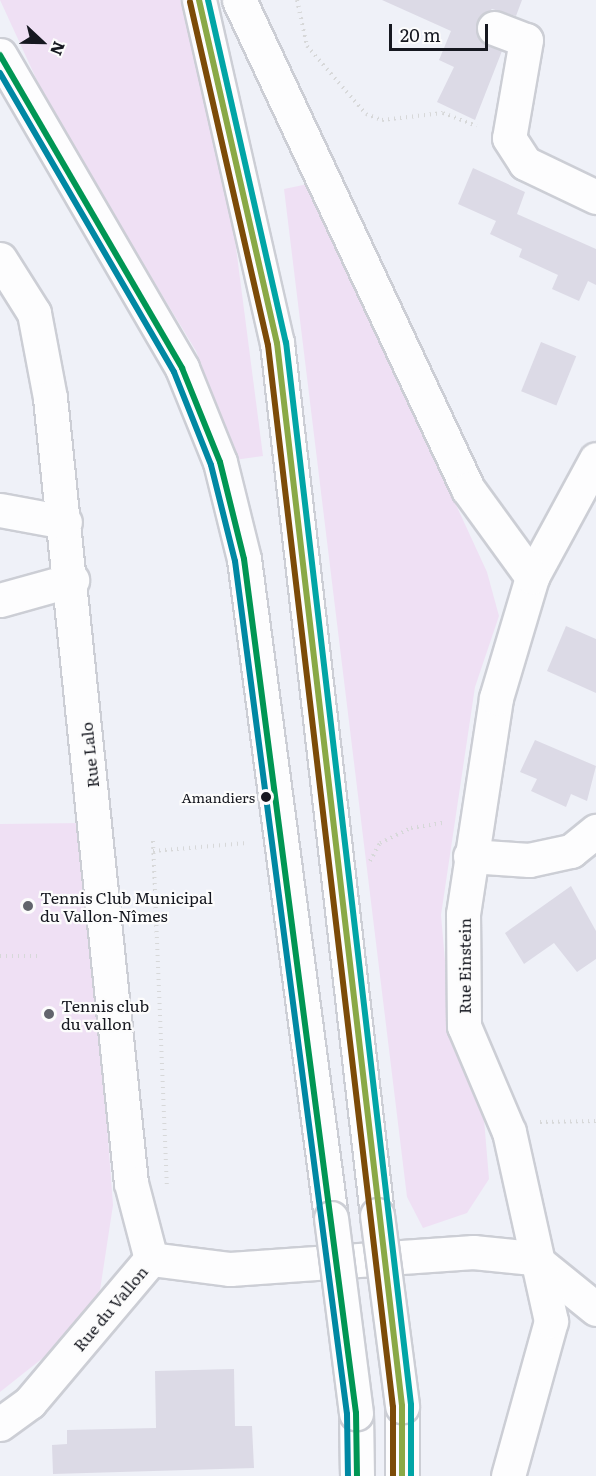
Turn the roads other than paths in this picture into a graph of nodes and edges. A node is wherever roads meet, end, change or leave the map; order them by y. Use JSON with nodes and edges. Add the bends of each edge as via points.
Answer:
{"nodes":[{"id":1,"x":199,"y":0,"type":"edge"},
{"id":2,"x":239,"y":0,"type":"edge"},
{"id":3,"x":494,"y":28,"type":"dead end"},
{"id":4,"x":0,"y":55,"type":"edge"},
{"id":5,"x":596,"y":197,"type":"edge"},
{"id":6,"x":0,"y":259,"type":"edge"},
{"id":7,"x":596,"y":459,"type":"edge"},
{"id":8,"x":0,"y":510,"type":"edge"},
{"id":9,"x":65,"y":522,"type":"junction"},
{"id":10,"x":532,"y":577,"type":"junction"},
{"id":11,"x":72,"y":580,"type":"junction"},
{"id":12,"x":0,"y":600,"type":"edge"},
{"id":13,"x":596,"y":831,"type":"edge"},
{"id":14,"x":460,"y":845,"type":"junction"},
{"id":15,"x":533,"y":1258,"type":"junction"},
{"id":16,"x":151,"y":1259,"type":"junction"},
{"id":17,"x":596,"y":1309,"type":"edge"},
{"id":18,"x":1,"y":1427,"type":"edge"},
{"id":19,"x":357,"y":1476,"type":"edge"},
{"id":20,"x":402,"y":1476,"type":"edge"},
{"id":21,"x":508,"y":1476,"type":"edge"}],
"edges":[{"from":1,"to":20,"type":"street","bridge":true,"via":[[277,343],[402,1406]]},
{"from":2,"to":10,"type":"street","via":[[468,489]]},
{"from":3,"to":5,"type":"street","via":[[526,40],[509,138],[525,163]]},
{"from":4,"to":19,"type":"street","bridge":true,"via":[[182,368],[220,462],[244,559],[356,1413]]},
{"from":6,"to":9,"type":"street","name":"Rue Lalo","via":[[34,313]]},
{"from":7,"to":10,"type":"street","name":"Rue Einstein"},
{"from":8,"to":9,"type":"street"},
{"from":9,"to":11,"type":"street","name":"Rue Lalo"},
{"from":10,"to":14,"type":"street","name":"Rue Einstein","via":[[496,698]]},
{"from":11,"to":12,"type":"street"},
{"from":11,"to":16,"type":"street","name":"Rue Lalo","via":[[131,1183]]},
{"from":13,"to":14,"type":"street","via":[[571,851],[530,860]]},
{"from":14,"to":15,"type":"street","name":"Rue Einstein","via":[[464,1026],[509,1132],[531,1213]]},
{"from":15,"to":16,"type":"street","name":"Rue du Vallon","via":[[473,1252],[230,1269]]},
{"from":15,"to":17,"type":"street"},
{"from":15,"to":21,"type":"street","name":"Rue Einstein","via":[[551,1321]]},
{"from":16,"to":18,"type":"street","name":"Rue du Vallon","via":[[30,1402]]}]}
